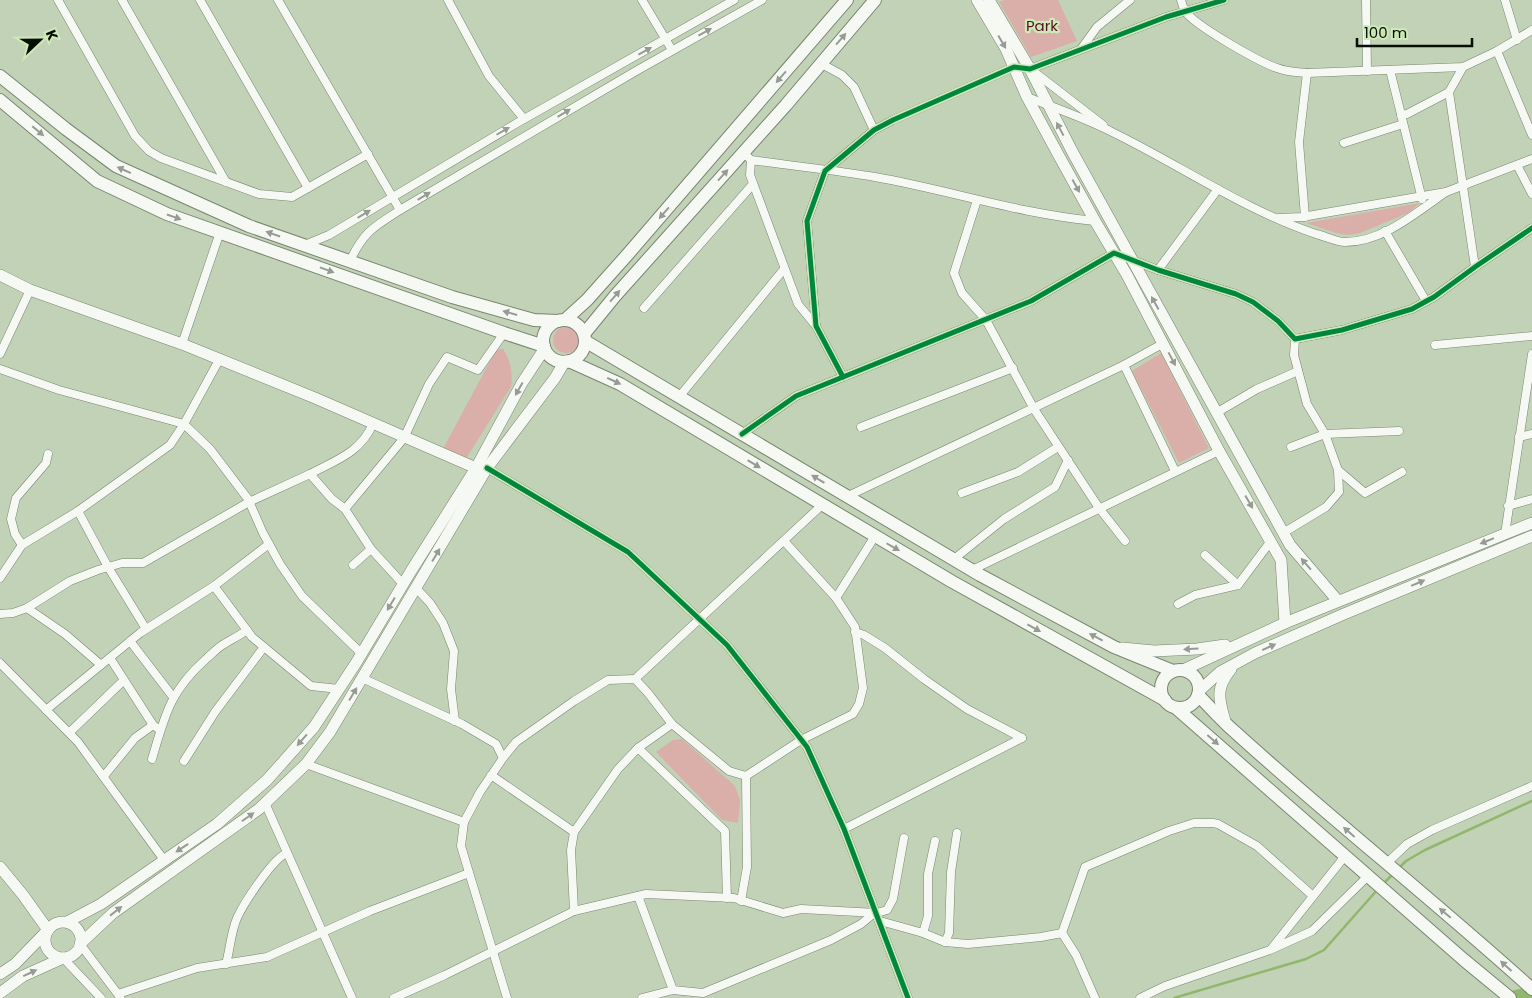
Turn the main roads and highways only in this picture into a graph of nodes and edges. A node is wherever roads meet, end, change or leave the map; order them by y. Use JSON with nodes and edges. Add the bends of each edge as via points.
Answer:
{"nodes":[{"id":1,"x":847,"y":0,"type":"edge"},
{"id":2,"x":875,"y":0,"type":"edge"},
{"id":3,"x":977,"y":0,"type":"edge"},
{"id":4,"x":989,"y":0,"type":"edge"},
{"id":5,"x":0,"y":76,"type":"edge"},
{"id":6,"x":2,"y":106,"type":"edge"},
{"id":7,"x":0,"y":275,"type":"edge"},
{"id":8,"x":561,"y":320,"type":"junction"},
{"id":9,"x":584,"y":337,"type":"junction"},
{"id":10,"x":544,"y":347,"type":"junction"},
{"id":11,"x":567,"y":361,"type":"junction"},
{"id":12,"x":481,"y":468,"type":"junction"},
{"id":13,"x":1532,"y":524,"type":"edge"},
{"id":14,"x":1532,"y":536,"type":"edge"},
{"id":15,"x":1338,"y":601,"type":"junction"},
{"id":16,"x":1285,"y":622,"type":"junction"},
{"id":17,"x":1240,"y":643,"type":"junction"},
{"id":18,"x":1114,"y":647,"type":"junction"},
{"id":19,"x":1237,"y":662,"type":"junction"},
{"id":20,"x":1178,"y":671,"type":"junction"},
{"id":21,"x":1198,"y":693,"type":"junction"},
{"id":22,"x":1165,"y":700,"type":"junction"},
{"id":23,"x":1176,"y":708,"type":"junction"},
{"id":24,"x":1225,"y":721,"type":"junction"},
{"id":25,"x":0,"y":867,"type":"edge"},
{"id":26,"x":54,"y":926,"type":"junction"},
{"id":27,"x":80,"y":944,"type":"junction"},
{"id":28,"x":63,"y":958,"type":"junction"},
{"id":29,"x":0,"y":974,"type":"edge"},
{"id":30,"x":1532,"y":988,"type":"edge"},
{"id":31,"x":0,"y":993,"type":"edge"},
{"id":32,"x":1510,"y":998,"type":"edge"}],
"edges":[{"from":1,"to":8,"type":"main road","one_way":true,"via":[[628,254],[586,300]]},
{"from":9,"to":2,"type":"main road","one_way":true,"via":[[615,296],[747,157],[820,63]]},
{"from":3,"to":16,"type":"main road","one_way":true,"via":[[1281,560]]},
{"from":15,"to":4,"type":"main road","one_way":true,"via":[[1283,533],[1030,69]]},
{"from":8,"to":5,"type":"main road","one_way":true,"via":[[534,320],[452,297],[249,226],[116,166]]},
{"from":6,"to":10,"type":"main road","one_way":true,"via":[[97,181],[166,214]]},
{"from":7,"to":12,"type":"main road","via":[[30,290],[182,344]]},
{"from":8,"to":9,"type":"main road","via":[[576,324]]},
{"from":8,"to":10,"type":"main road","via":[[548,328]]},
{"from":9,"to":11,"type":"main road","via":[[581,354]]},
{"from":18,"to":9,"type":"main road","one_way":true,"via":[[972,570]]},
{"from":10,"to":11,"type":"main road","via":[[551,357]]},
{"from":10,"to":12,"type":"main road","one_way":true,"via":[[522,383]]},
{"from":11,"to":12,"type":"main road"},
{"from":11,"to":22,"type":"main road","one_way":true,"via":[[620,384],[951,581]]},
{"from":12,"to":26,"type":"main road","one_way":true,"via":[[403,584],[314,727],[267,780],[217,824],[101,904]]},
{"from":27,"to":12,"type":"main road","one_way":true,"via":[[113,913],[259,809],[306,764],[330,732],[416,588]]},
{"from":13,"to":15,"type":"main road","one_way":true},
{"from":19,"to":14,"type":"main road","one_way":true},
{"from":15,"to":16,"type":"main road"},
{"from":16,"to":17,"type":"main road"},
{"from":17,"to":18,"type":"main road","one_way":true,"via":[[1154,651]]},
{"from":17,"to":20,"type":"main road"},
{"from":18,"to":20,"type":"main road"},
{"from":19,"to":21,"type":"main road","via":[[1220,672]]},
{"from":19,"to":24,"type":"main road","via":[[1222,680],[1220,704]]},
{"from":20,"to":21,"type":"main road","via":[[1189,672],[1197,680]]},
{"from":20,"to":22,"type":"main road","via":[[1164,678],[1161,684]]},
{"from":21,"to":23,"type":"main road","via":[[1188,706]]},
{"from":21,"to":24,"type":"main road"},
{"from":22,"to":23,"type":"main road"},
{"from":23,"to":32,"type":"main road","one_way":true},
{"from":30,"to":24,"type":"main road","one_way":true},
{"from":25,"to":26,"type":"main road"},
{"from":26,"to":27,"type":"main road","via":[[76,928]]},
{"from":26,"to":28,"type":"main road","via":[[45,937],[47,949]]},
{"from":26,"to":29,"type":"main road"},
{"from":27,"to":28,"type":"main road","via":[[74,954]]},
{"from":31,"to":28,"type":"main road","one_way":true,"via":[[23,976]]}]}
